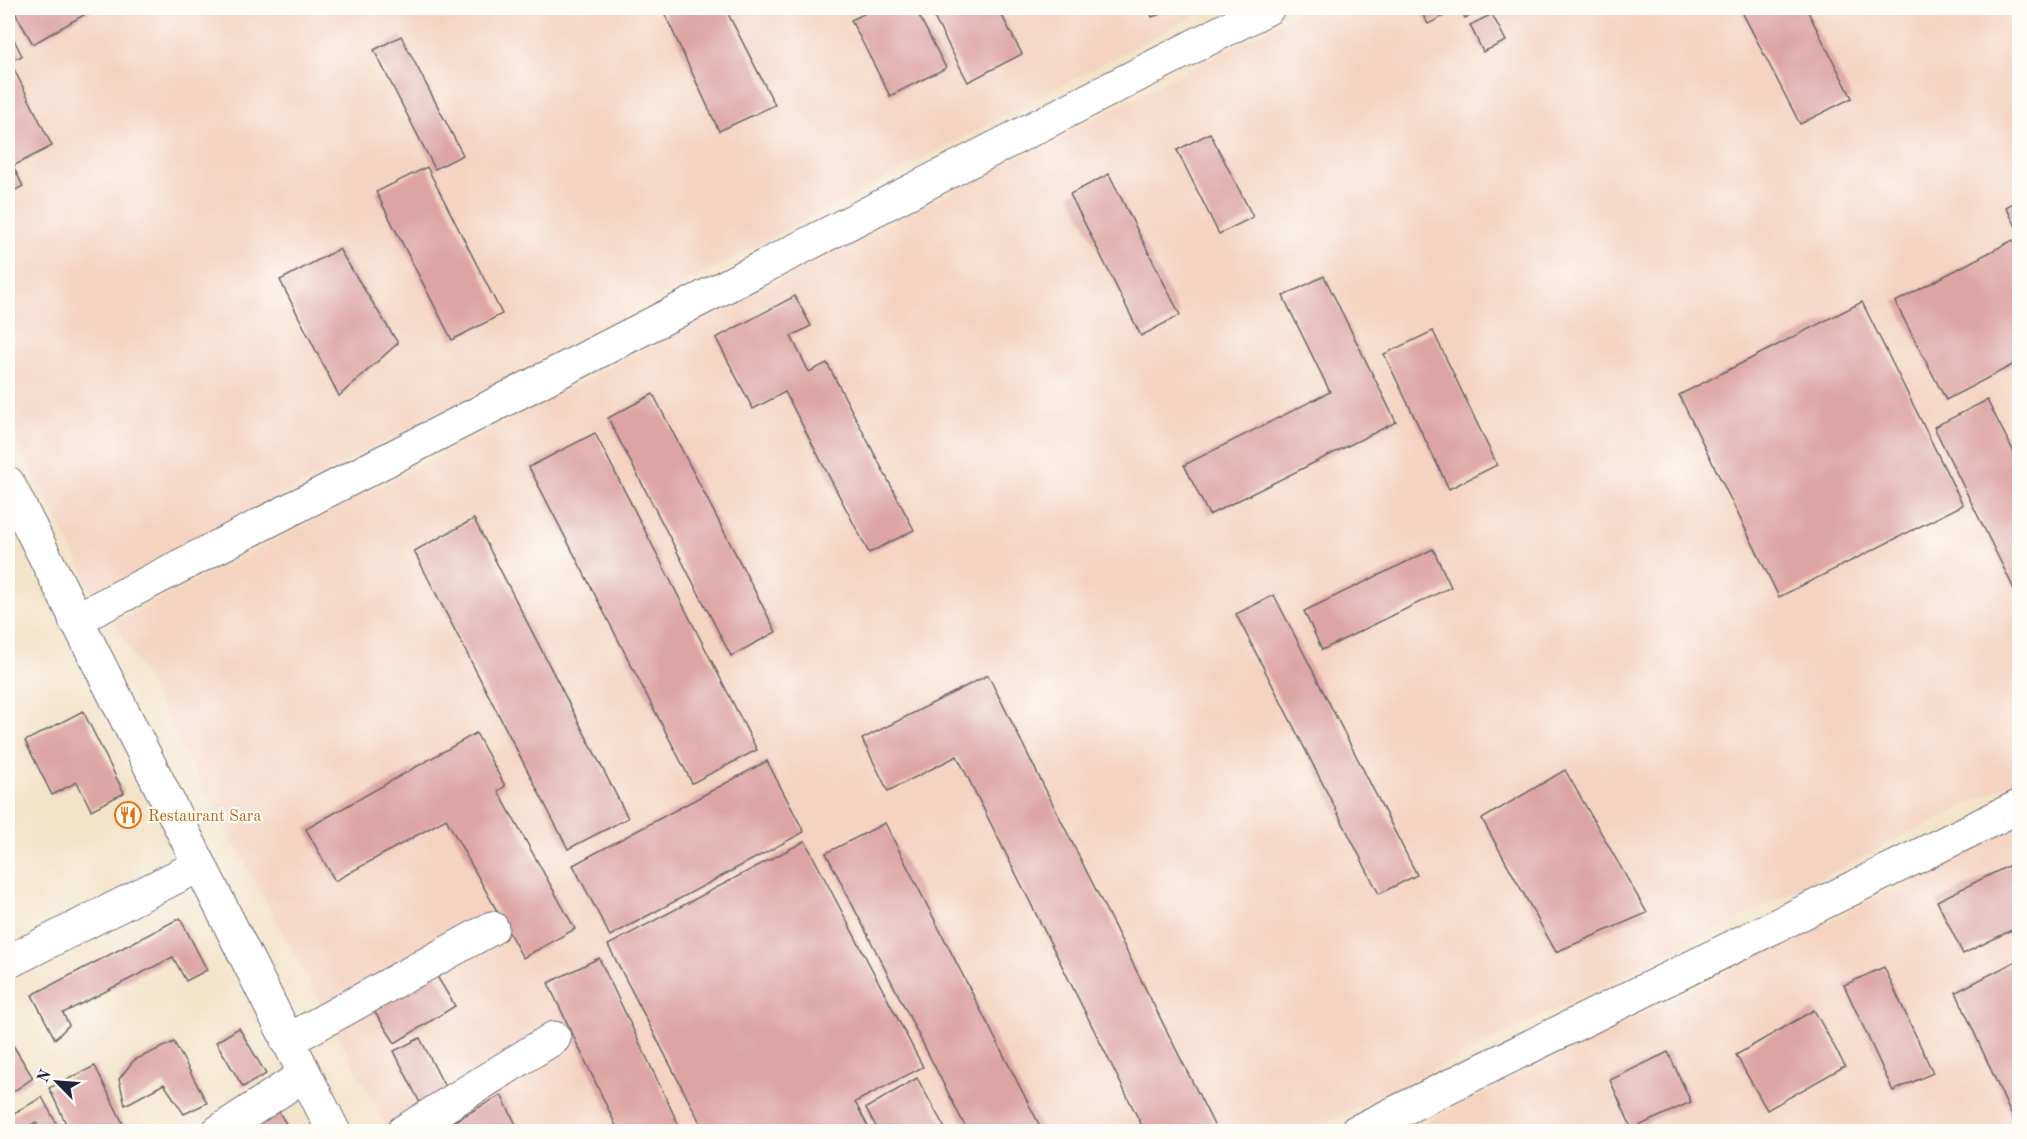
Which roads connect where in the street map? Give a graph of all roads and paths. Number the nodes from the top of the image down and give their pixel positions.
1 (1268, 8) edge
2 (8, 483) edge
3 (75, 620) junction
4 (2019, 806) edge
5 (200, 865) junction
6 (492, 928) dead end
7 (8, 962) edge
8 (554, 1038) dead end
9 (287, 1041) junction
10 (304, 1075) junction
11 (218, 1131) edge
12 (334, 1131) edge
13 (403, 1131) edge
14 (1356, 1131) edge

1 - 3 street
2 - 3 street
3 - 5 street
4 - 14 street
5 - 7 street
5 - 9 street
6 - 9 street
8 - 13 street
9 - 10 street
10 - 11 street
10 - 12 street

